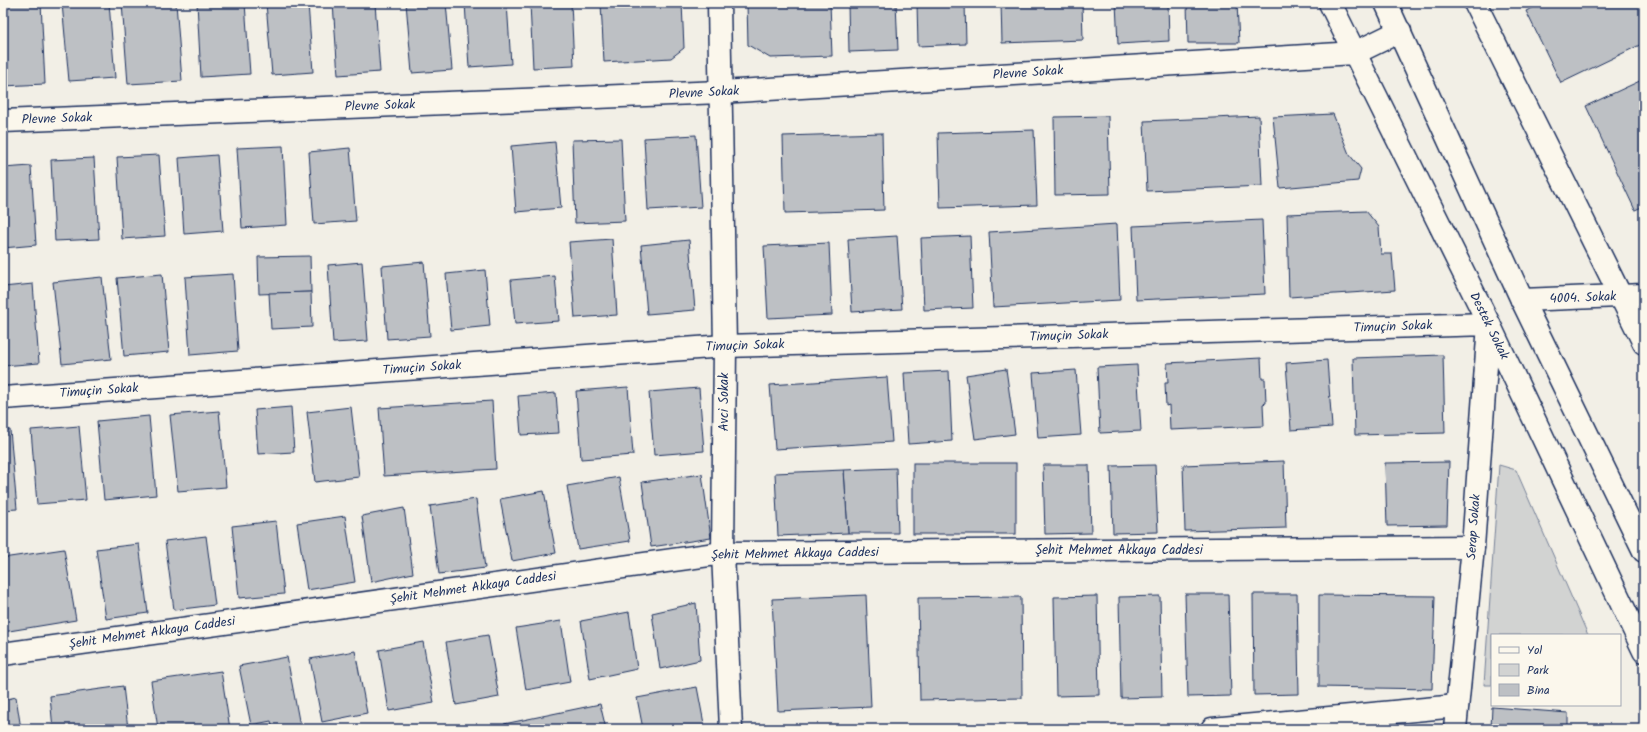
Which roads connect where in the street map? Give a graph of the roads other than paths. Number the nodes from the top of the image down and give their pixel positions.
1 (719, 3) edge
2 (1330, 3) edge
3 (1386, 3) edge
4 (1475, 3) edge
5 (1400, 31) junction
6 (1355, 52) junction
7 (721, 92) junction
8 (3, 121) edge
9 (1644, 295) edge
10 (1621, 296) junction
11 (1522, 300) junction
12 (1489, 324) junction
13 (1644, 343) edge
14 (724, 346) junction
15 (3, 398) edge
16 (1473, 547) junction
17 (1644, 551) edge
18 (723, 553) junction
19 (1644, 652) edge
20 (3, 654) edge
21 (1457, 706) junction
22 (731, 729) edge
23 (1212, 729) edge
24 (1455, 729) edge

1 - 7 street, Avci Sokak
2 - 6 street, Destek Sokak
3 - 5 street
4 - 10 street
5 - 6 street, Plevne Sokak
5 - 11 street
6 - 7 street, Plevne Sokak
6 - 12 street, Destek Sokak
7 - 8 street, Plevne Sokak
7 - 14 street, Avci Sokak
9 - 10 street, 4004. Sokak
10 - 11 street, 4004. Sokak
10 - 13 street
11 - 17 street
12 - 14 street, Timuçin Sokak
12 - 16 street, Serap Sokak
12 - 19 street, Destek Sokak
14 - 15 street, Timuçin Sokak
14 - 18 street, Avci Sokak
16 - 18 street, Şehit Mehmet Akkaya Caddesi
16 - 21 street, Serap Sokak
18 - 20 street, Şehit Mehmet Akkaya Caddesi
18 - 22 street, Avci Sokak
21 - 23 street
21 - 24 street, Serap Sokak

